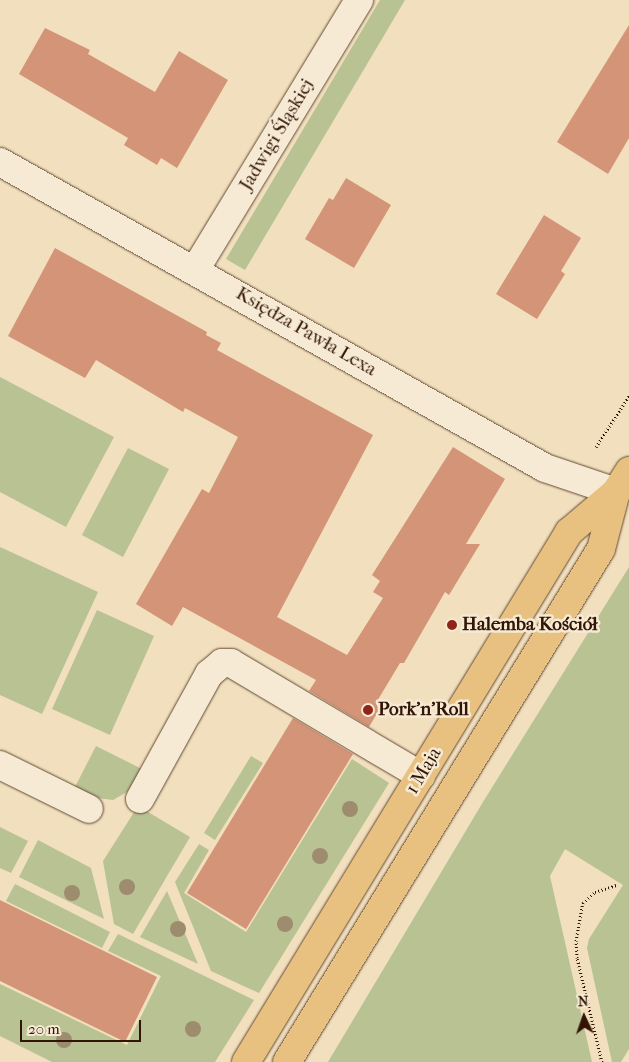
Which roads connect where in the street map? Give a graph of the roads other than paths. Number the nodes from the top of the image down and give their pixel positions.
1 (359, 0) edge
2 (0, 162) edge
3 (195, 270) junction
4 (623, 481) edge
5 (0, 765) edge
6 (421, 776) junction
7 (140, 800) dead end
8 (89, 809) dead end
9 (246, 1062) edge
10 (286, 1062) edge

1 - 3 street, Jadwigi Śląskiej
2 - 3 street, Księdza Pawła Lexa
3 - 4 street, Księdza Pawła Lexa
4 - 6 main road, 1 Maja
4 - 10 main road, 1 Maja
5 - 8 street
6 - 7 street
6 - 9 main road, 1 Maja

